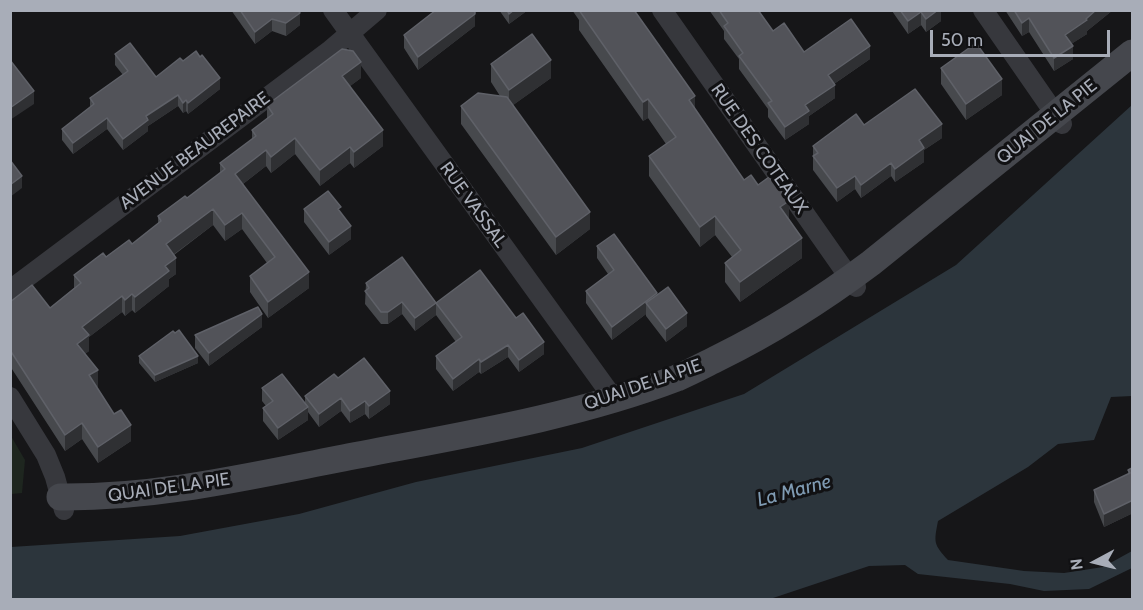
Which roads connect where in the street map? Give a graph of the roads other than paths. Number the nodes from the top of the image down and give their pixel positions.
1 (333, 10) edge
2 (377, 10) edge
3 (662, 10) edge
4 (984, 10) edge
5 (349, 33) junction
6 (1132, 53) edge
7 (1059, 119) junction
8 (853, 283) junction
9 (10, 290) edge
10 (10, 397) edge
11 (614, 399) junction
12 (62, 504) joint

1 - 5 street, RUE VASSAL
2 - 5 street, AVENUE BEAUREPAIRE
3 - 8 street, RUE DES COTEAUX
4 - 7 street
5 - 9 street, AVENUE BEAUREPAIRE
5 - 11 street, RUE VASSAL
6 - 7 street, QUAI DE LA PIE
7 - 8 street, QUAI DE LA PIE
8 - 11 street, QUAI DE LA PIE
10 - 12 street
11 - 12 street, QUAI DE LA PIE

